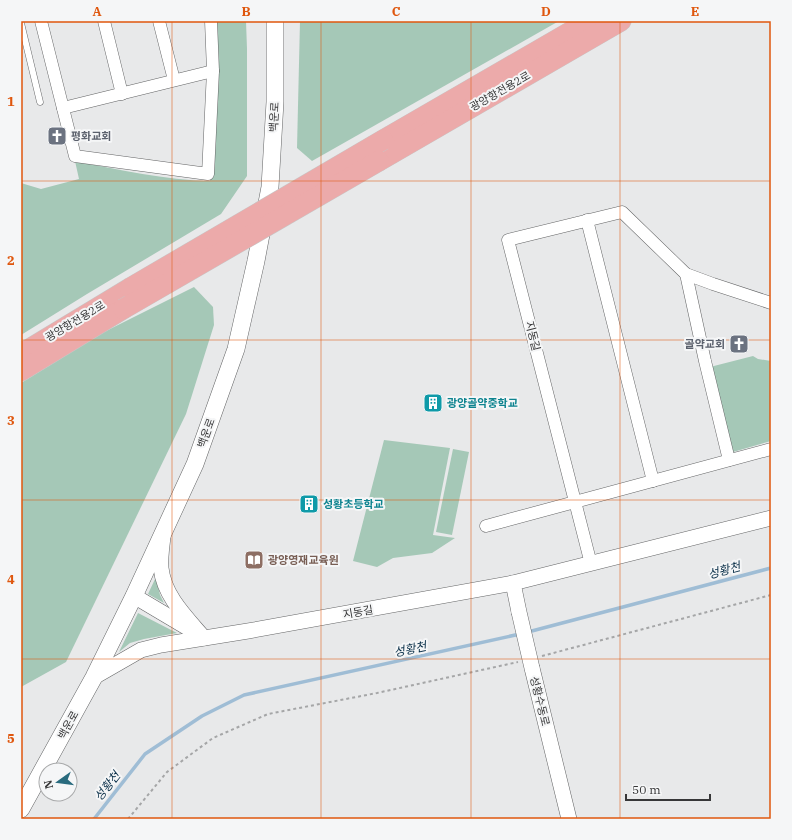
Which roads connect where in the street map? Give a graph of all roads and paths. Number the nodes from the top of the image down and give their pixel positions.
1 (41, 21) edge
2 (104, 21) edge
3 (159, 21) edge
4 (211, 21) edge
5 (275, 21) edge
6 (589, 21) edge
7 (621, 21) edge
8 (634, 21) edge
9 (21, 22) edge
10 (587, 41) junction
11 (212, 71) junction
12 (174, 80) junction
13 (122, 94) junction
14 (40, 102) dead end
15 (63, 108) junction
16 (587, 220) junction
17 (686, 274) junction
18 (766, 301) edge
19 (21, 354) edge
20 (21, 370) edge
21 (771, 449) edge
22 (729, 460) junction
23 (653, 481) junction
24 (574, 502) junction
25 (771, 518) edge
26 (486, 526) dead end
27 (164, 533) junction
28 (591, 564) junction
29 (513, 583) junction
30 (771, 595) edge
31 (134, 596) junction
32 (204, 638) junction
33 (530, 662) junction
34 (94, 677) junction
35 (21, 810) edge
36 (128, 819) edge
37 (569, 819) edge

1 - 15 street
2 - 13 street
3 - 12 street
4 - 11 street
5 - 27 main road, 백운로
6 - 19 highway, 광양항전용2로, bridge
7 - 10 highway, 광양항전용2로
8 - 10 highway
9 - 14 lane
10 - 20 highway, 광양항전용2로, bridge
11 - 12 street
11 - 15 street
12 - 13 street
13 - 15 street
16 - 17 street
16 - 23 street
16 - 24 street, 지동길
17 - 18 street
17 - 22 street
21 - 22 street
22 - 23 street
23 - 24 street
24 - 26 street
24 - 28 street, 지동길
25 - 28 street, 지동길
27 - 31 main road, 백운로
27 - 32 street
28 - 29 street, 지동길
29 - 32 street, 지동길
29 - 33 street, 성황수동로, bridge
30 - 33 path
31 - 32 street
31 - 34 main road, 백운로
32 - 34 street, 지동길
33 - 36 path
33 - 37 street, 성황수동로
34 - 35 main road, 백운로

